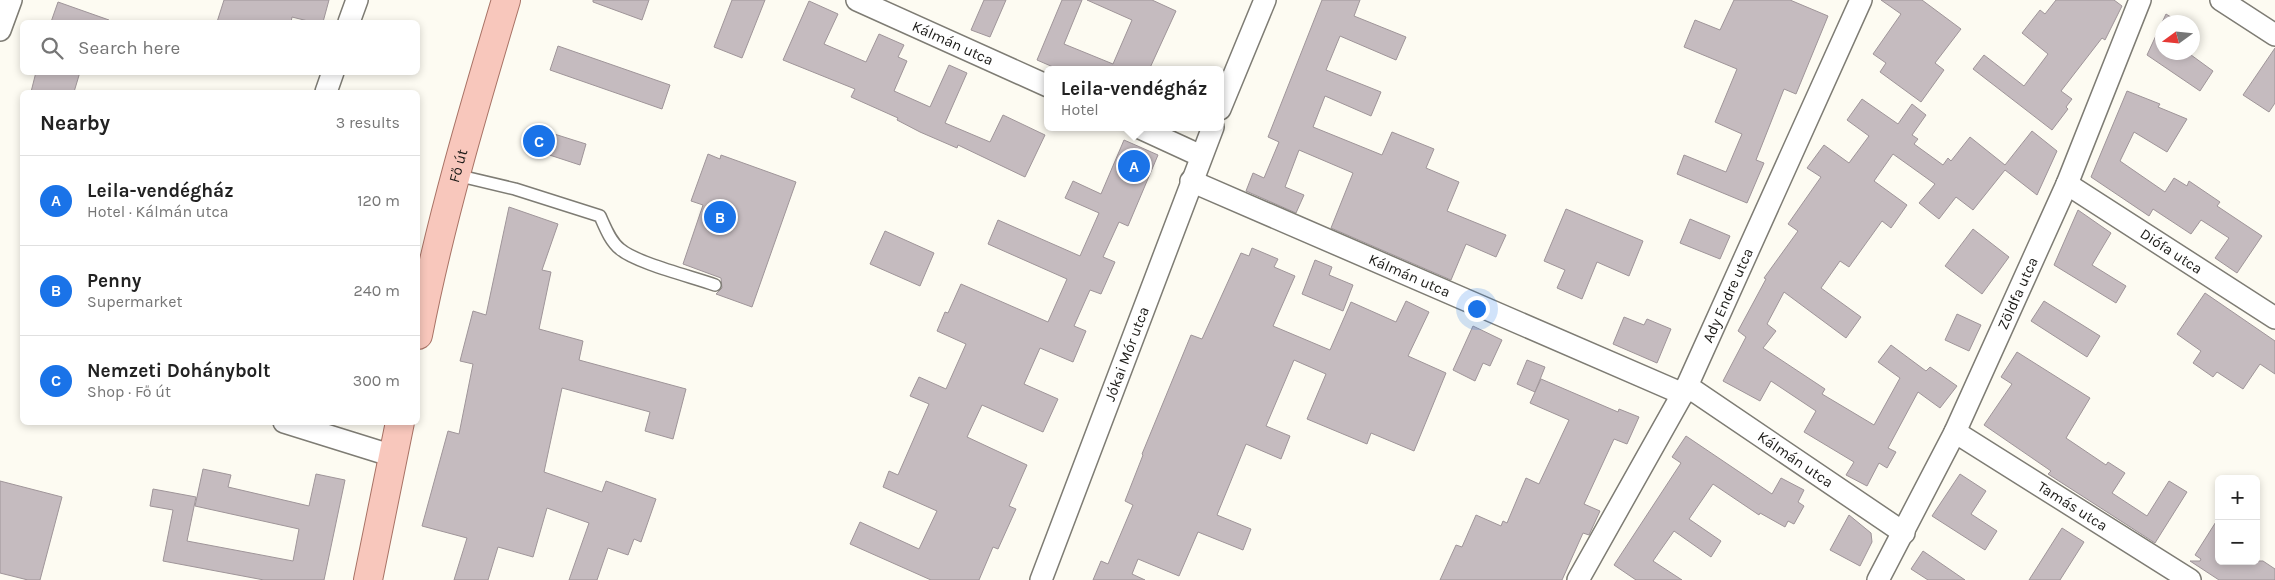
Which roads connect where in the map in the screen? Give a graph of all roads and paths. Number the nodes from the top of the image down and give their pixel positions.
1 (11, 0) edge
2 (357, 0) edge
3 (506, 0) edge
4 (857, 0) edge
5 (1265, 0) edge
6 (1861, 0) edge
7 (2140, 0) edge
8 (2221, 0) edge
9 (350, 20) edge
10 (0, 30) edge
11 (2275, 35) edge
12 (332, 75) edge
13 (1044, 84) edge
14 (327, 90) edge
15 (1224, 99) edge
16 (1147, 131) edge
17 (1211, 131) edge
18 (1201, 156) junction
19 (456, 175) junction
20 (1191, 181) junction
21 (2067, 184) junction
22 (715, 285) dead end
23 (2275, 318) edge
24 (420, 325) edge
25 (1685, 390) junction
26 (294, 425) edge
27 (399, 425) edge
28 (1955, 432) junction
29 (393, 456) junction
30 (1904, 532) junction
31 (368, 580) edge
32 (1041, 580) edge
33 (1578, 580) edge
34 (1878, 580) edge
35 (2190, 580) edge

1 - 10 street
2 - 9 street
3 - 19 main road, Fő út
4 - 13 street, Kálmán utca
5 - 15 street
6 - 25 street, Ady Endre utca
7 - 21 street, Zöldfa utca
8 - 11 street
12 - 14 street
16 - 18 street
17 - 18 street, Jókai Mór utca
18 - 20 street, Jókai Mór utca
19 - 22 lane
19 - 24 main road, Fő út
20 - 25 street, Kálmán utca
20 - 32 street, Jókai Mór utca
21 - 23 street, Diófa utca
21 - 28 street, Zöldfa utca
25 - 30 street, Kálmán utca
25 - 33 street, Ady Endre utca
26 - 29 street
27 - 29 main road
28 - 30 street, Zöldfa utca
28 - 35 street, Tamás utca
29 - 31 main road
30 - 34 street, Zöldfa utca

